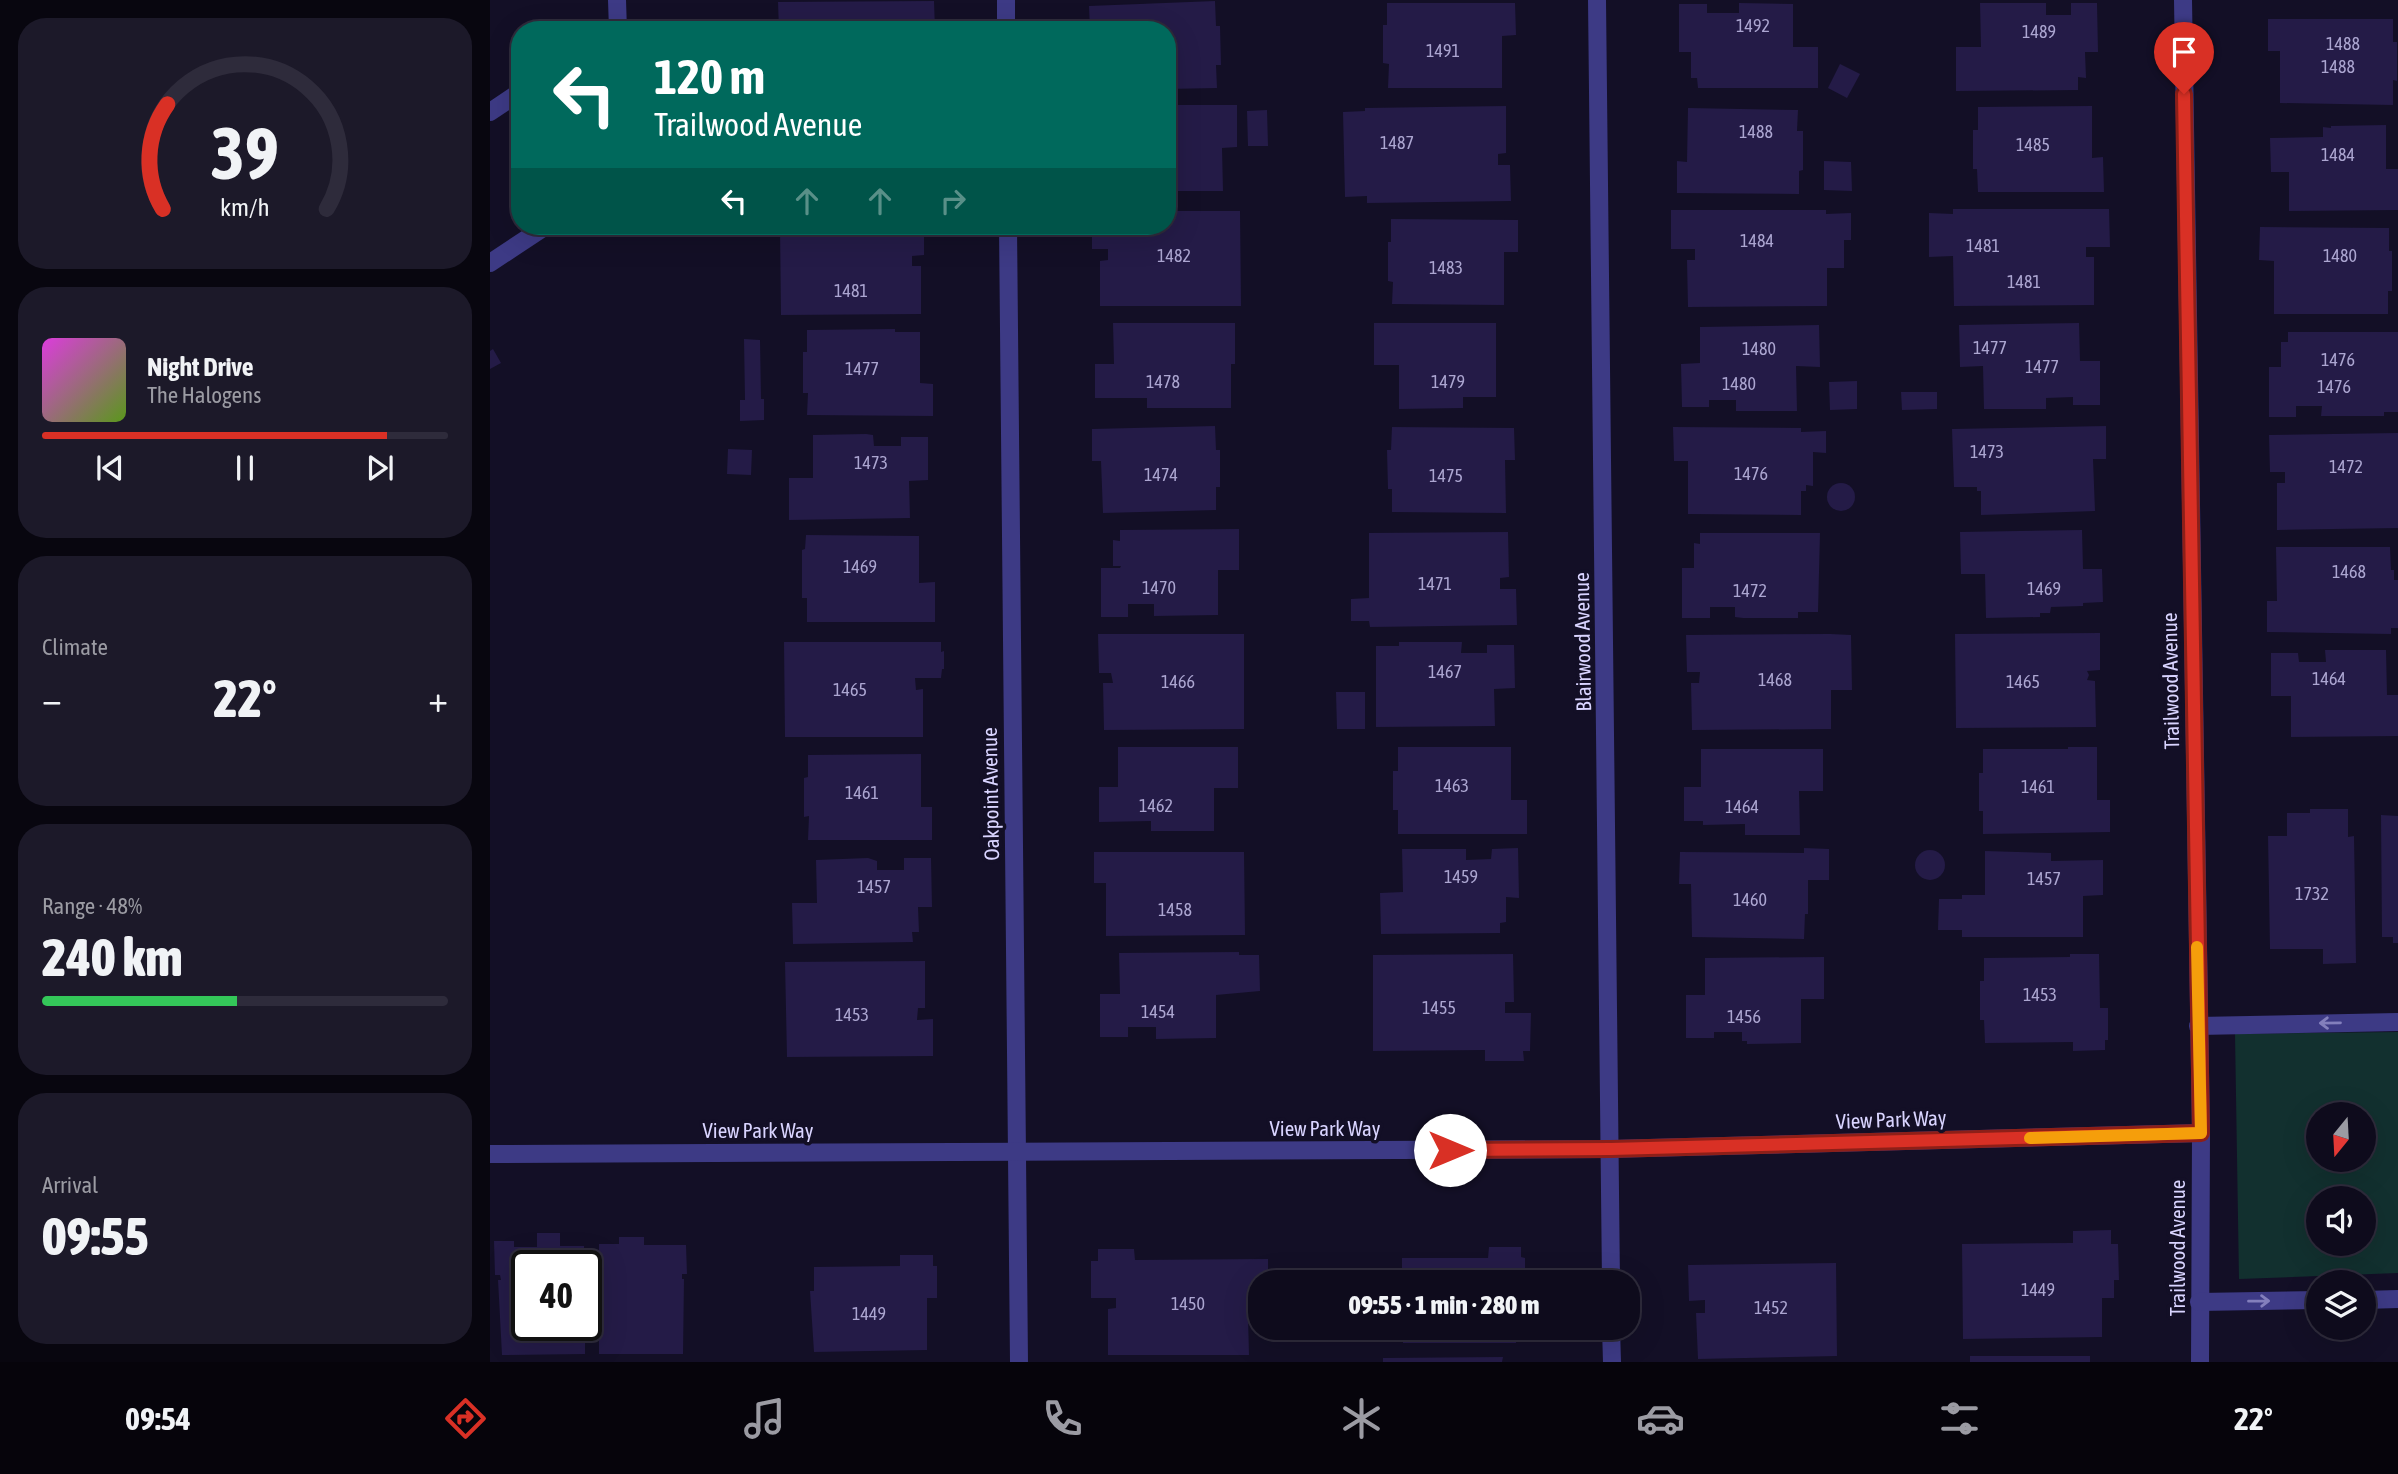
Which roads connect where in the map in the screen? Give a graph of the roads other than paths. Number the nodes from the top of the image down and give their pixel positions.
1 (617, 0) edge
2 (1006, 0) edge
3 (1597, 0) edge
4 (2183, 0) edge
5 (617, 21) edge
6 (1006, 21) edge
7 (511, 98) edge
8 (490, 112) edge
9 (532, 235) edge
10 (1008, 235) edge
11 (490, 263) edge
12 (2398, 1022) edge
13 (2198, 1026) junction
14 (2201, 1133) junction
15 (1611, 1149) junction
16 (1016, 1152) junction
17 (490, 1154) edge
18 (1611, 1270) edge
19 (2398, 1299) edge
20 (2306, 1300) edge
21 (2376, 1300) edge
22 (2199, 1302) junction
23 (1612, 1340) edge
24 (1019, 1362) edge
25 (1612, 1362) edge
26 (2200, 1362) edge

1 - 5 street
2 - 6 street
3 - 15 street, Blairwood Avenue
4 - 13 street, Trailwood Avenue
7 - 8 street
9 - 11 street
10 - 16 street, Oakpoint Avenue
12 -> 13 street
13 - 14 street, Trailwood Avenue
14 - 15 street, View Park Way
14 - 22 street, Trailwood Avenue
15 - 16 street, View Park Way
15 - 18 street, Blairwood Avenue
16 - 17 street, View Park Way
16 - 24 street, Oakpoint Avenue
19 - 21 street
22 -> 20 street
22 - 26 street, Trailwood Avenue
23 - 25 street

